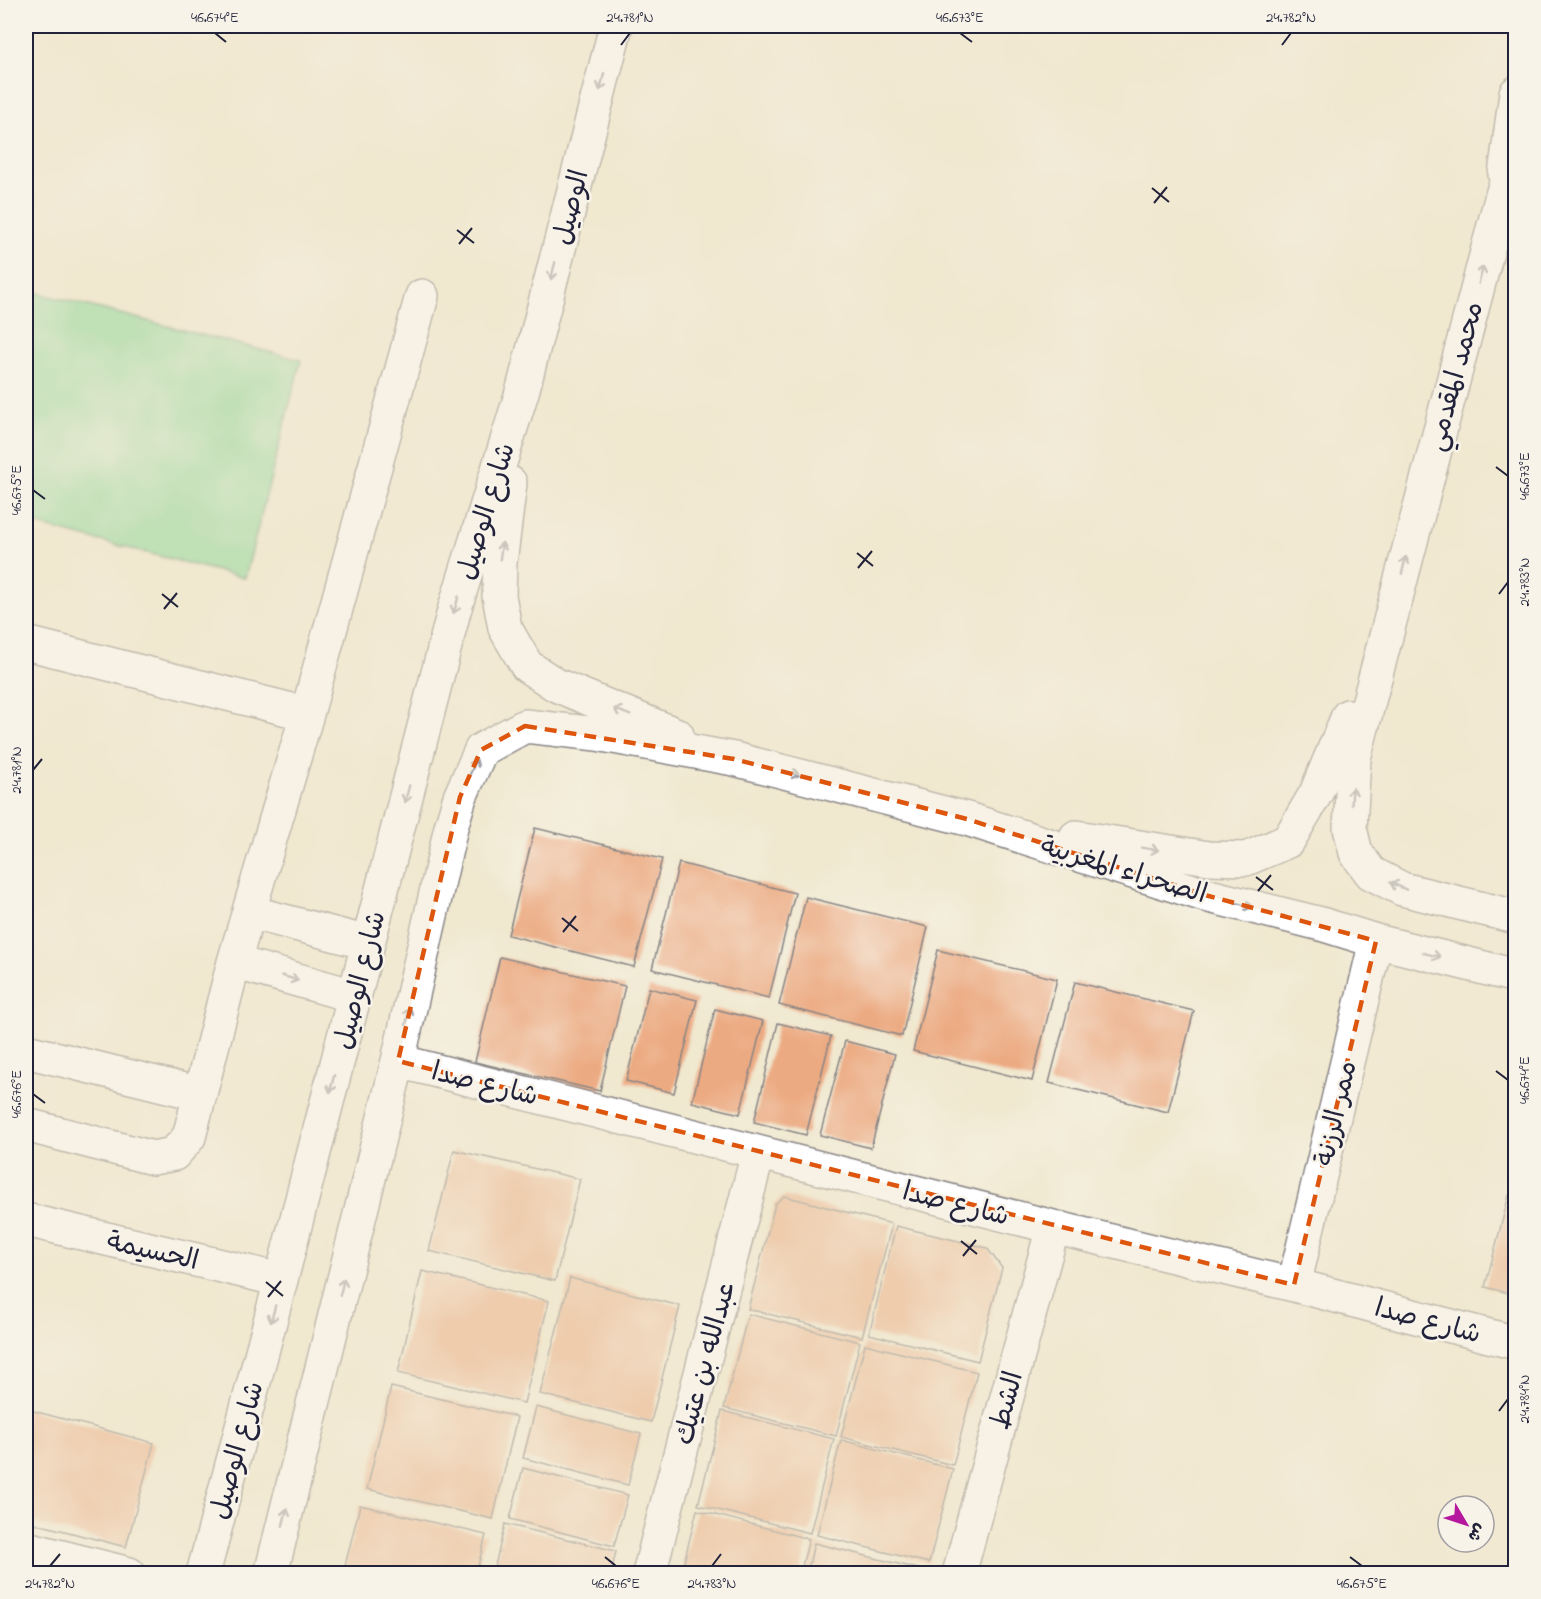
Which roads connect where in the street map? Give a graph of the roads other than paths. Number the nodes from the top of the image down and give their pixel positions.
1 (616, 26) edge
2 (1515, 93) edge
3 (1515, 152) edge
4 (1502, 195) junction
5 (422, 296) dead end
6 (523, 389) junction
7 (1395, 601) junction
8 (26, 643) edge
9 (307, 714) junction
10 (734, 759) junction
11 (968, 819) junction
12 (249, 912) junction
13 (1515, 917) edge
14 (1376, 941) junction
15 (368, 943) junction
16 (234, 962) junction
17 (1515, 976) edge
18 (354, 996) junction
19 (26, 1051) edge
20 (398, 1060) junction
21 (200, 1094) junction
22 (26, 1125) edge
23 (759, 1153) junction
24 (26, 1220) edge
25 (1053, 1227) junction
26 (281, 1280) junction
27 (1294, 1285) junction
28 (1515, 1343) edge
29 (26, 1548) edge
30 (129, 1574) edge
31 (203, 1574) edge
32 (271, 1574) edge
33 (650, 1574) edge
34 (958, 1574) edge

1 -> 6 street, الوصيل
2 - 4 street
3 - 4 street, محمد المقدمي
7 -> 4 street, محمد المقدمي
5 - 9 street
10 -> 6 street
6 -> 15 street, شارع الوصيل
11 -> 7 street, محمد المقدمي
13 -> 7 street, محمد المقدمي
8 - 9 street
9 - 12 street
10 -> 11 street, الصحراء المغربية
20 -> 10 street, شارع الوصيل
11 -> 14 street, الصحراء المغربية
12 - 15 street
12 - 16 street
14 -> 17 street, الصحراء المغربية
14 - 27 street, ممر الرزنة
15 - 18 street, شارع الوصيل
16 -> 18 street
16 - 21 street
18 -> 26 street, شارع الوصيل
19 - 21 street
20 - 23 street, شارع صدا
32 -> 20 street, شارع الوصيل
21 - 22 street
23 - 25 street, شارع صدا
23 - 33 street, عبدالله بن عتيك
24 - 26 street, الحسيمة
25 - 27 street, شارع صدا
25 - 34 street, الشط
26 -> 31 street, شارع الوصيل
27 - 28 street, شارع صدا
29 - 30 street

